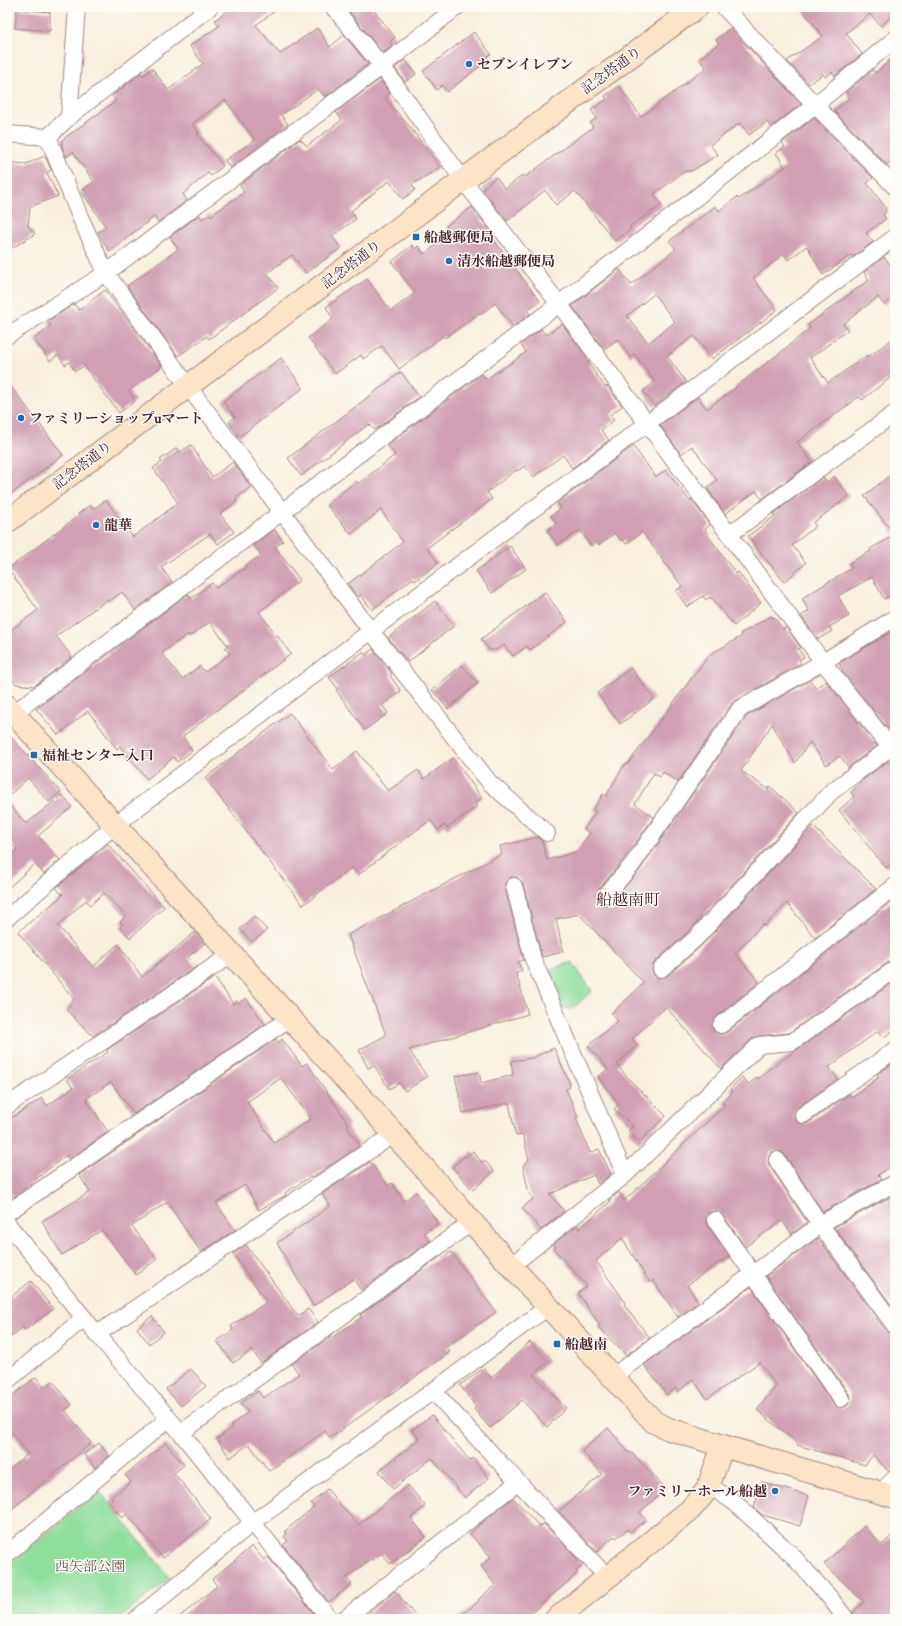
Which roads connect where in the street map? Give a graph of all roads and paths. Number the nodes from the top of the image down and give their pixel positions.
1 (77, 7) edge
2 (210, 7) edge
3 (333, 7) edge
4 (458, 7) edge
5 (697, 7) edge
6 (724, 7) edge
7 (895, 39) edge
8 (382, 66) junction
9 (815, 105) junction
10 (69, 117) junction
11 (7, 134) edge
12 (48, 137) junction
13 (462, 180) junction
14 (895, 187) edge
15 (895, 237) edge
16 (106, 273) junction
17 (559, 304) junction
18 (7, 336) edge
19 (188, 386) junction
20 (895, 413) edge
21 (648, 423) junction
22 (283, 511) junction
23 (7, 522) edge
24 (730, 534) junction
25 (895, 618) edge
26 (371, 631) junction
27 (824, 662) junction
28 (9, 712) edge
29 (893, 748) edge
30 (115, 826) junction
31 (547, 833) dead end
32 (514, 886) dead end
33 (895, 886) edge
34 (606, 896) dead end
35 (7, 918) edge
36 (232, 954) junction
37 (661, 969) dead end
38 (895, 969) edge
39 (290, 1018) junction
40 (721, 1025) dead end
41 (895, 1050) edge
42 (7, 1106) edge
43 (803, 1115) dead end
44 (394, 1134) junction
45 (777, 1160) dead end
46 (625, 1175) junction
47 (895, 1183) edge
48 (7, 1213) edge
49 (715, 1220) dead end
50 (7, 1222) edge
51 (472, 1222) junction
52 (820, 1224) junction
53 (511, 1266) junction
54 (754, 1273) junction
55 (548, 1307) junction
56 (84, 1318) junction
57 (895, 1326) edge
58 (97, 1334) junction
59 (612, 1377) junction
60 (7, 1381) edge
61 (433, 1391) junction
62 (841, 1399) dead end
63 (168, 1419) junction
64 (181, 1433) junction
65 (723, 1446) junction
66 (518, 1482) junction
67 (708, 1485) junction
68 (890, 1489) edge
69 (252, 1523) junction
70 (7, 1554) edge
71 (607, 1577) junction
72 (136, 1619) edge
73 (330, 1619) edge
74 (344, 1619) edge
75 (556, 1619) edge
76 (846, 1619) edge

1 - 10 street
2 - 10 street
3 - 8 street
4 - 8 street
5 - 13 street, 記念塔通り
6 - 9 street
7 - 9 street
8 - 13 street
8 - 16 street
9 - 14 street
9 - 17 street
10 - 12 street
11 - 12 street
12 - 16 street
13 - 17 street
13 - 19 street, 記念塔通り
15 - 21 street
16 - 18 street
16 - 19 street
17 - 21 street
17 - 22 street
19 - 22 street
19 - 23 street, 記念塔通り
20 - 24 street
21 - 24 street
21 - 26 street
22 - 26 street
22 - 28 street
24 - 27 street
25 - 27 street
26 - 30 street
26 - 31 street
27 - 29 street
27 - 34 street
28 - 30 street
29 - 37 street
30 - 35 street
30 - 36 street
32 - 46 street
33 - 40 street
36 - 39 street
36 - 42 street
38 - 46 street
39 - 44 street
39 - 48 street
41 - 43 street
44 - 51 street
44 - 58 street
45 - 52 street
46 - 53 street
47 - 52 street
49 - 54 street
50 - 56 street
51 - 53 street
51 - 64 street
52 - 54 street
52 - 57 street
53 - 55 street
54 - 59 street
54 - 62 street
55 - 59 street
55 - 61 street
56 - 58 street
56 - 60 street
58 - 63 street
59 - 65 street
61 - 66 street
61 - 69 street
63 - 64 street
63 - 70 street
64 - 69 street
65 - 67 street
65 - 68 street
66 - 71 street
66 - 74 street
67 - 71 street
67 - 76 street
69 - 72 street
69 - 73 street
71 - 75 street

